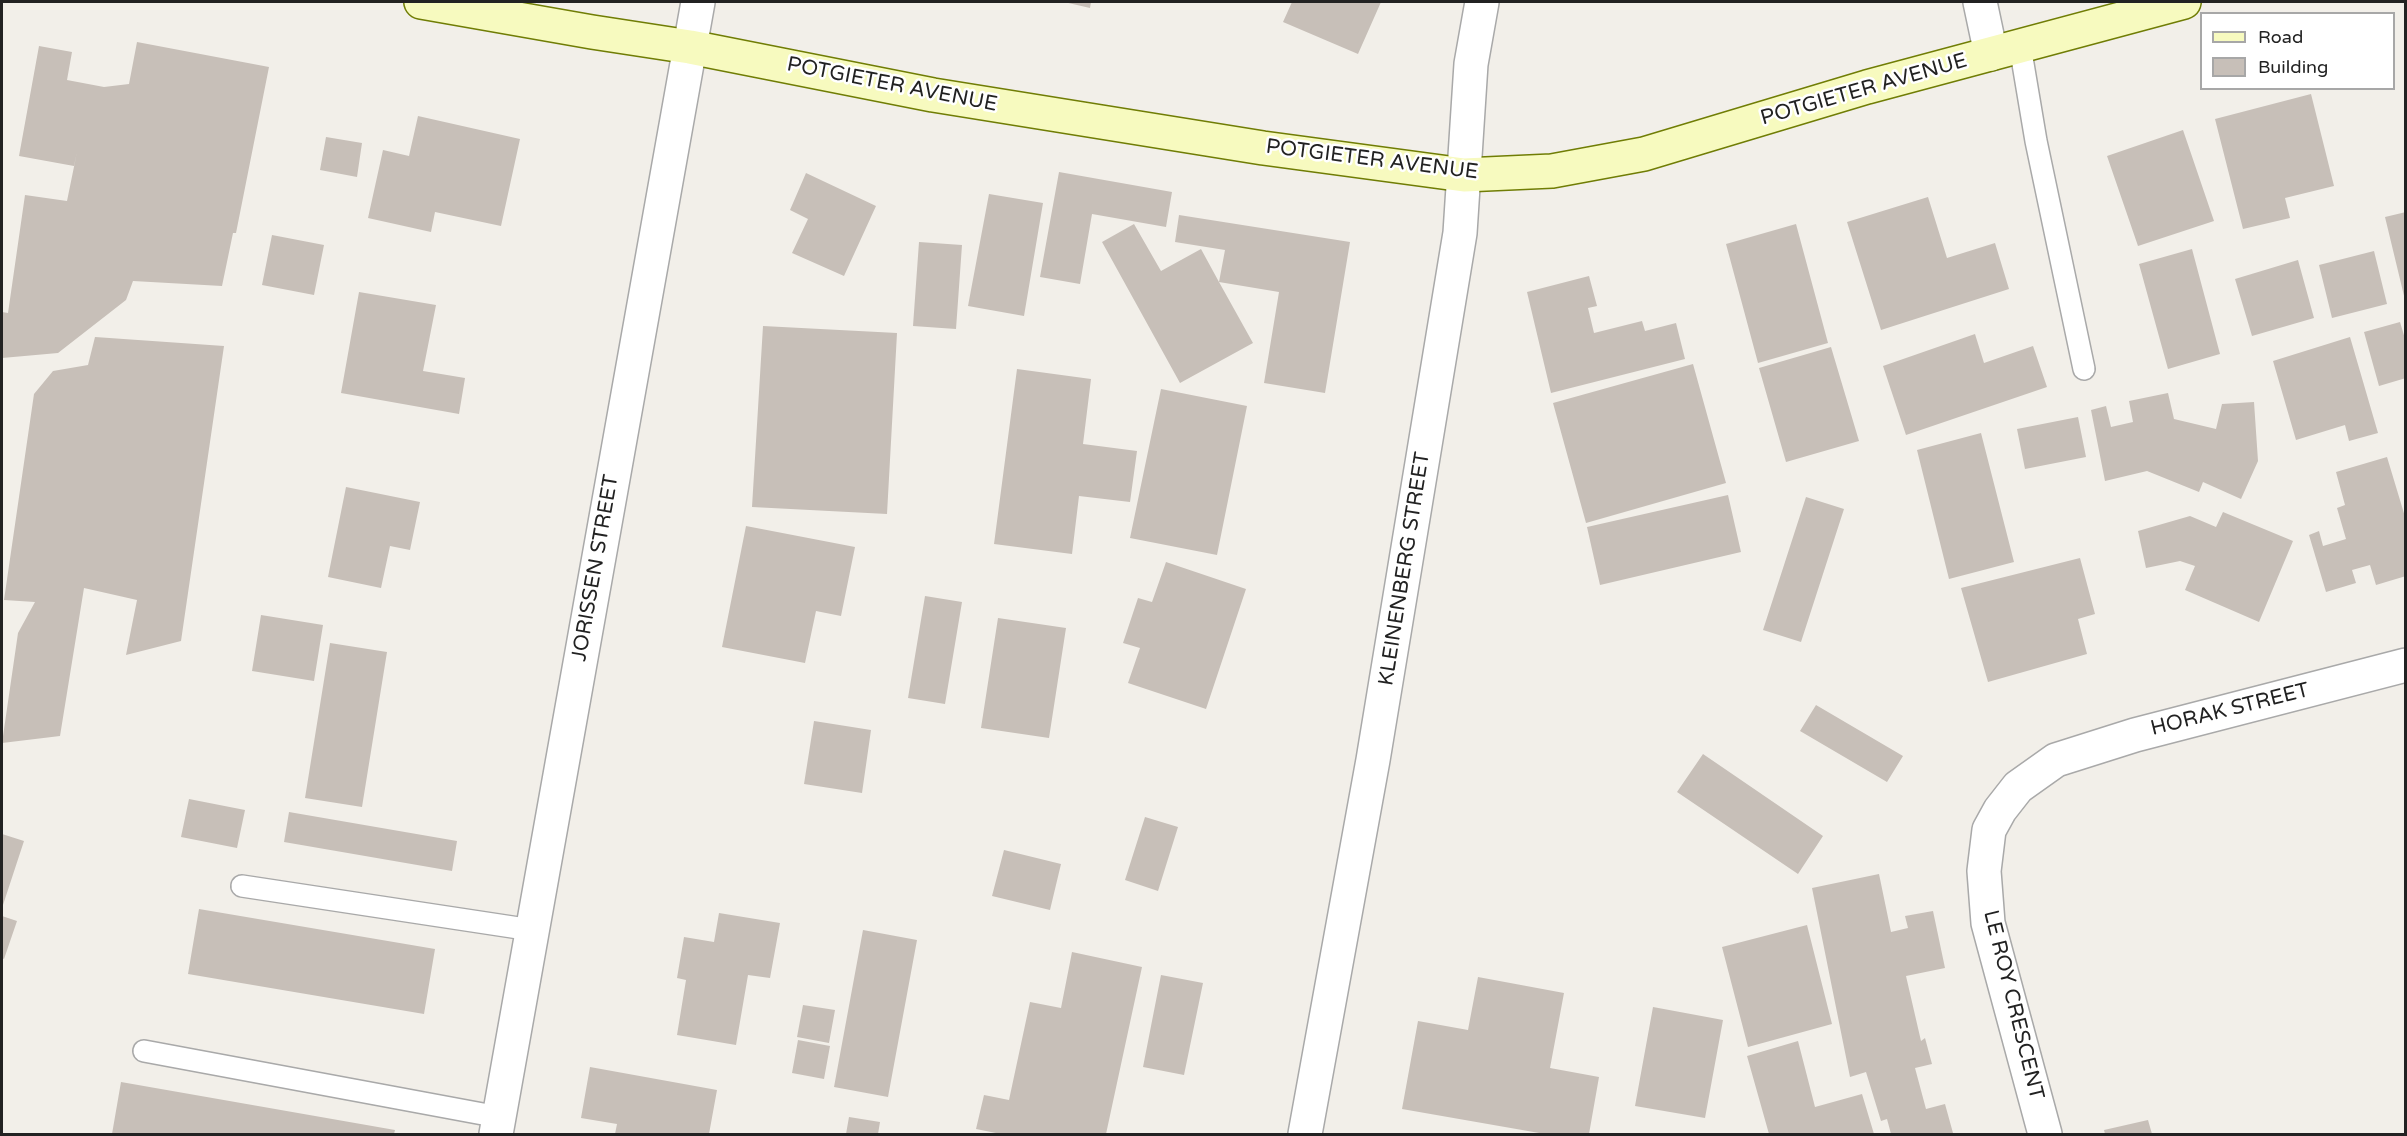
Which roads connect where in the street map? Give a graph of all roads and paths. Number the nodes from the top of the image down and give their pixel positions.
1 (421, 2) edge
2 (698, 2) edge
3 (1482, 2) edge
4 (1980, 2) edge
5 (2184, 2) edge
6 (690, 47) junction
7 (2006, 50) junction
8 (1464, 175) junction
9 (2084, 369) dead end
10 (2406, 665) edge
11 (2056, 760) joint
12 (242, 886) dead end
13 (532, 930) junction
14 (144, 1051) dead end
15 (497, 1126) edge
16 (1305, 1134) edge
17 (2045, 1134) edge

1 - 6 street, POTGIETER AVENUE
2 - 6 street, JORISSEN STREET
3 - 8 street, KLEINENBERG STREET
4 - 7 street
5 - 7 street, POTGIETER AVENUE
6 - 8 street, POTGIETER AVENUE
6 - 13 street, JORISSEN STREET
7 - 8 street, POTGIETER AVENUE
7 - 9 lane
8 - 16 street, KLEINENBERG STREET
10 - 11 street, HORAK STREET
11 - 17 street, LE ROY CRESCENT
12 - 13 lane
13 - 15 street, JORISSEN STREET
14 - 15 lane

